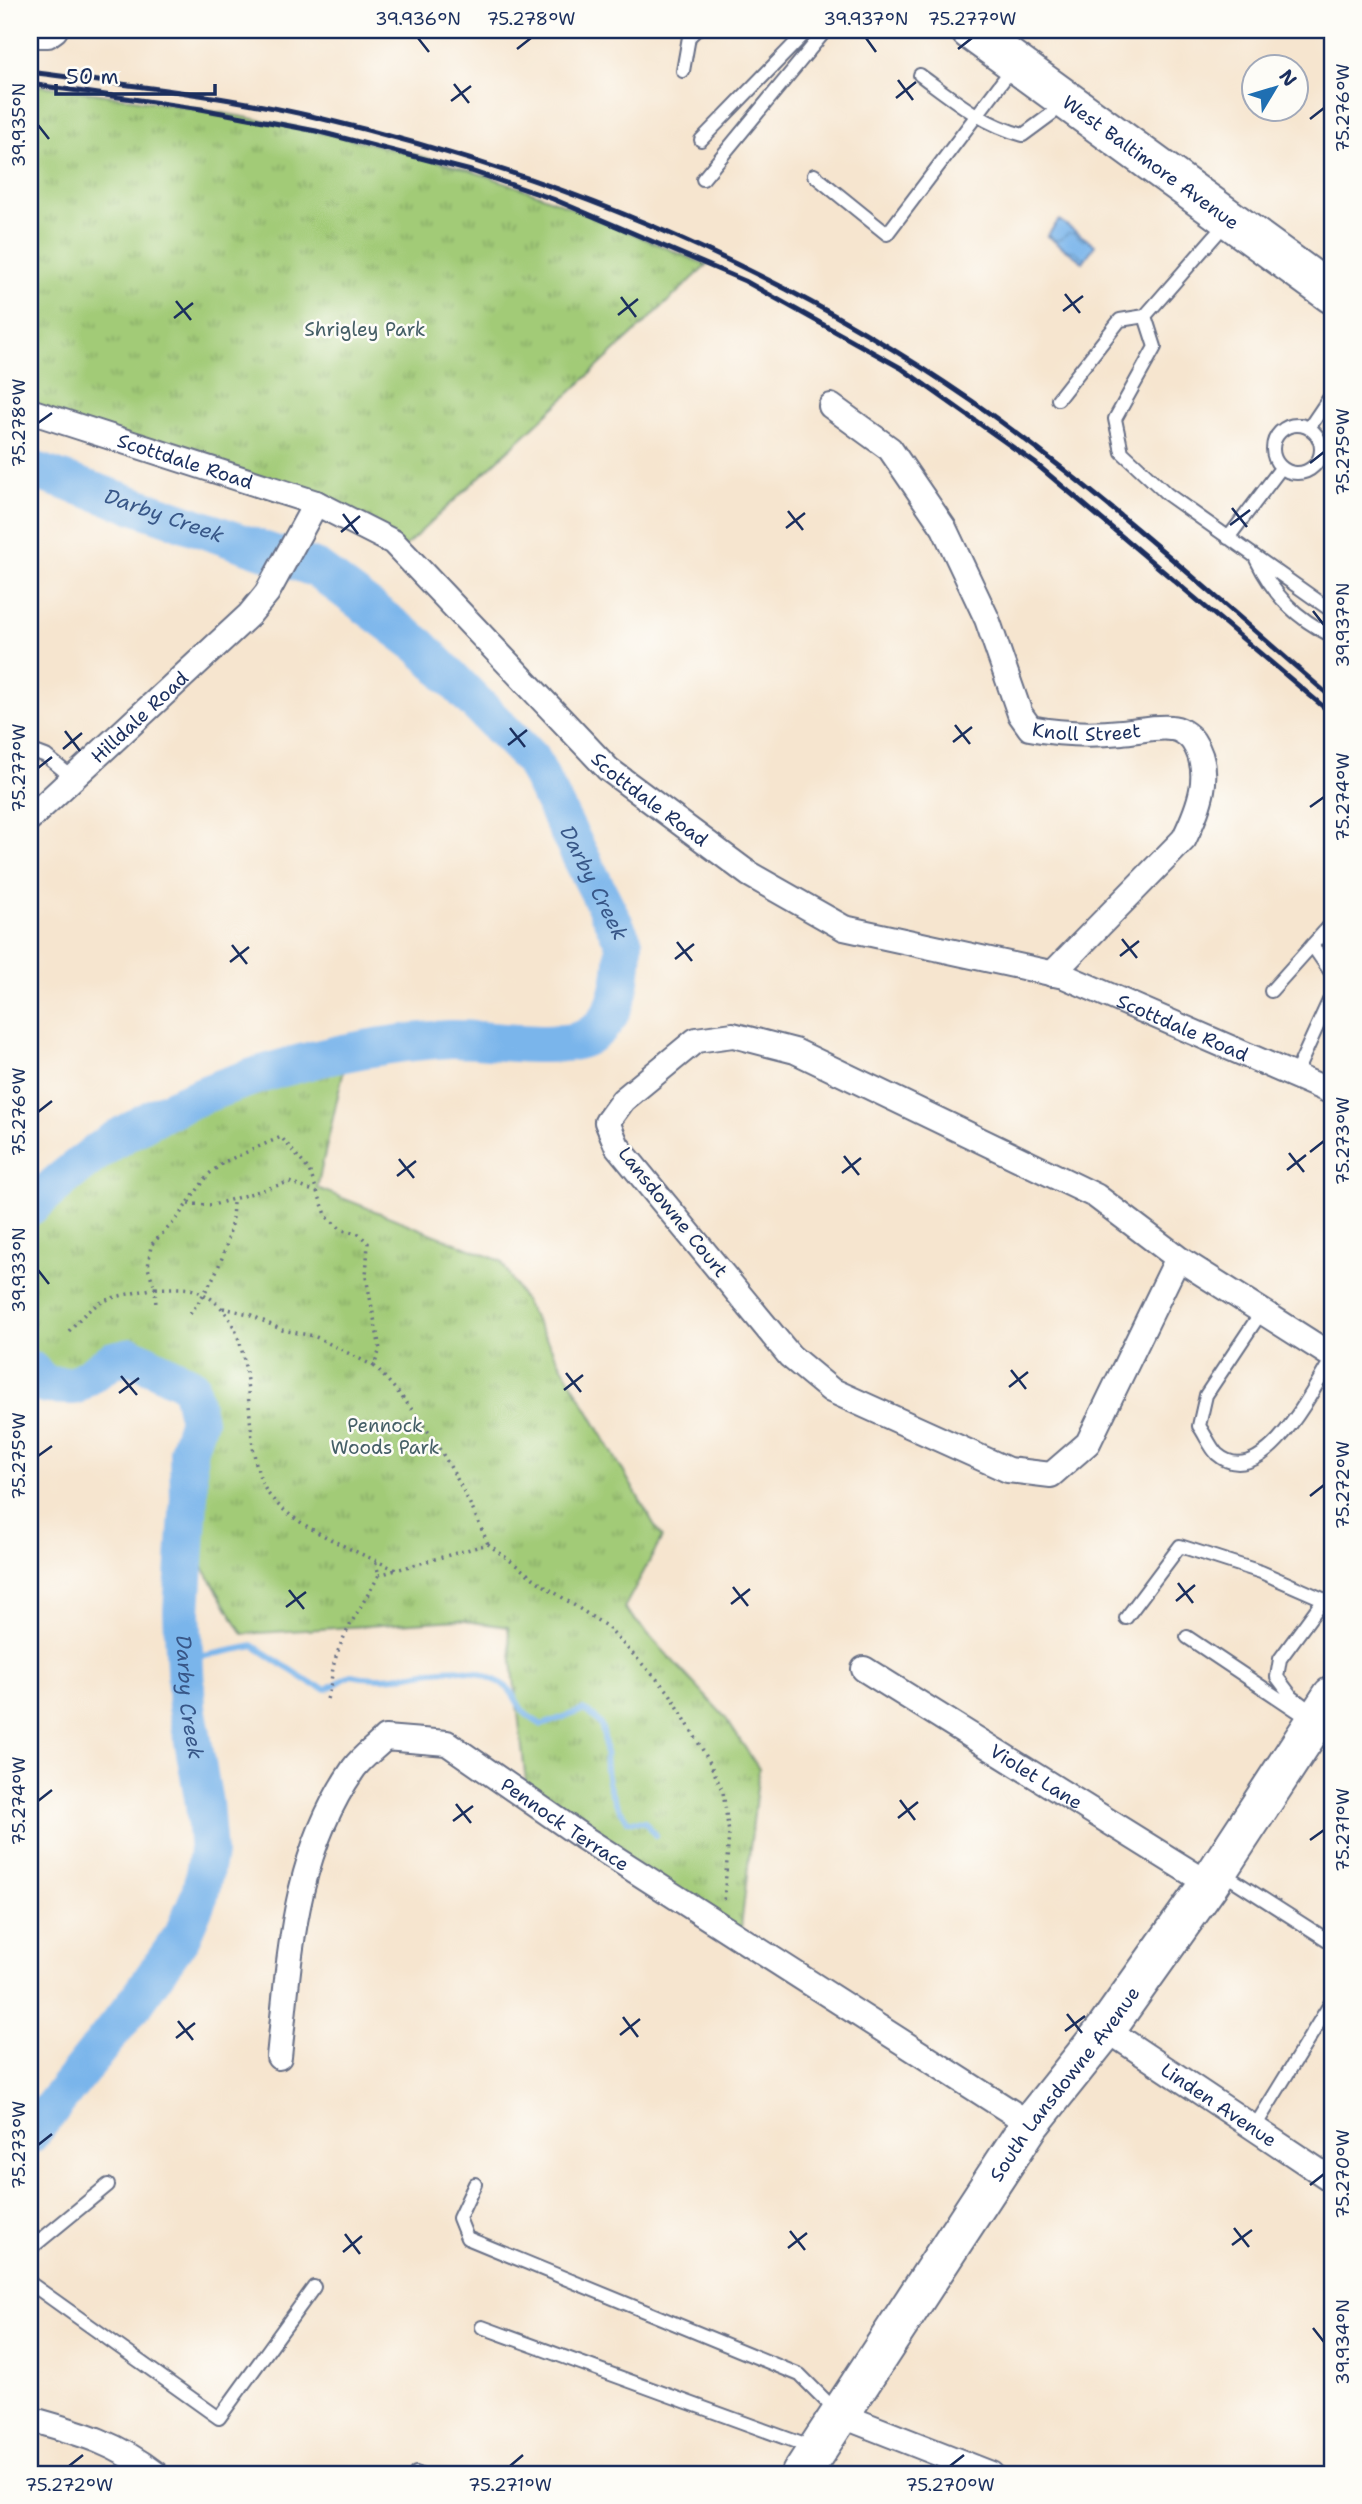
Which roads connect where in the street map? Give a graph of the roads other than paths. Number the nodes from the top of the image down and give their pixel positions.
1 (695, 30) edge
2 (808, 30) edge
3 (827, 30) edge
4 (992, 41) edge
5 (683, 71) dead end
6 (920, 75) dead end
7 (1068, 101) junction
8 (975, 117) junction
9 (701, 140) dead end
10 (814, 175) dead end
11 (702, 179) dead end
12 (1230, 219) junction
13 (1332, 294) edge
14 (1145, 316) junction
15 (1332, 394) edge
16 (1058, 398) dead end
17 (831, 406) dead end
18 (30, 411) edge
19 (1309, 428) junction
20 (1282, 468) junction
21 (312, 510) junction
22 (1228, 538) junction
23 (1254, 556) junction
24 (1332, 611) edge
25 (1332, 636) edge
26 (30, 750) edge
27 (73, 778) junction
28 (30, 818) edge
29 (1332, 923) edge
30 (1312, 945) junction
31 (1052, 974) junction
32 (1332, 974) edge
33 (1270, 991) dead end
34 (1332, 994) edge
35 (1295, 1075) junction
36 (1332, 1092) edge
37 (1178, 1258) junction
38 (1262, 1311) junction
39 (1332, 1357) edge
40 (1328, 1601) edge
41 (1126, 1618) dead end
42 (1187, 1637) dead end
43 (864, 1669) dead end
44 (1322, 1711) edge
45 (1213, 1877) junction
46 (1332, 1943) edge
47 (1332, 2001) edge
48 (1106, 2029) junction
49 (279, 2057) dead end
50 (1030, 2124) junction
51 (1254, 2128) junction
52 (1332, 2180) edge
53 (475, 2184) dead end
54 (108, 2185) dead end
55 (30, 2249) edge
56 (30, 2283) edge
57 (314, 2287) dead end
58 (482, 2327) dead end
59 (838, 2414) junction
60 (30, 2419) edge
61 (809, 2462) edge
62 (156, 2474) edge
63 (991, 2474) edge

1 - 5 lane
2 - 9 lane
3 - 11 lane
4 - 7 main road, West Baltimore Avenue
4 - 8 lane
6 - 8 lane
7 - 8 lane
7 - 12 main road, West Baltimore Avenue
8 - 10 lane
12 - 13 main road, West Baltimore Avenue
12 - 14 lane
14 - 16 lane
14 - 22 lane
15 - 19 lane
17 - 31 street, Knoll Street
18 - 21 street, Scottdale Road
19 - 20 lane
19 - 20 lane
20 - 22 lane
21 - 27 street, Hilldale Road
21 - 31 street, Scottdale Road
22 - 23 lane
23 - 24 lane
23 - 25 lane
26 - 27 lane
27 - 28 street, Hilldale Road
29 - 30 lane
30 - 32 lane
30 - 33 lane
31 - 35 street, Scottdale Road
34 - 35 lane
35 - 36 street, Scottdale Road
37 - 37 street, Lansdowne Court
37 - 38 street, Lansdowne Court
38 - 39 street, Lansdowne Court
38 - 39 lane
40 - 41 lane
40 - 44 lane
42 - 44 lane
43 - 45 street, Violet Lane
44 - 45 main road, South Lansdowne Avenue
45 - 46 lane
45 - 48 main road, South Lansdowne Avenue
47 - 51 lane
48 - 50 main road, South Lansdowne Avenue
48 - 51 street, Linden Avenue
49 - 50 street, Pennock Terrace
50 - 59 main road, South Lansdowne Avenue
51 - 52 street, Linden Avenue
53 - 59 lane
54 - 55 lane
56 - 57 lane
58 - 61 lane
59 - 61 main road, South Lansdowne Avenue
59 - 63 street
60 - 62 street

